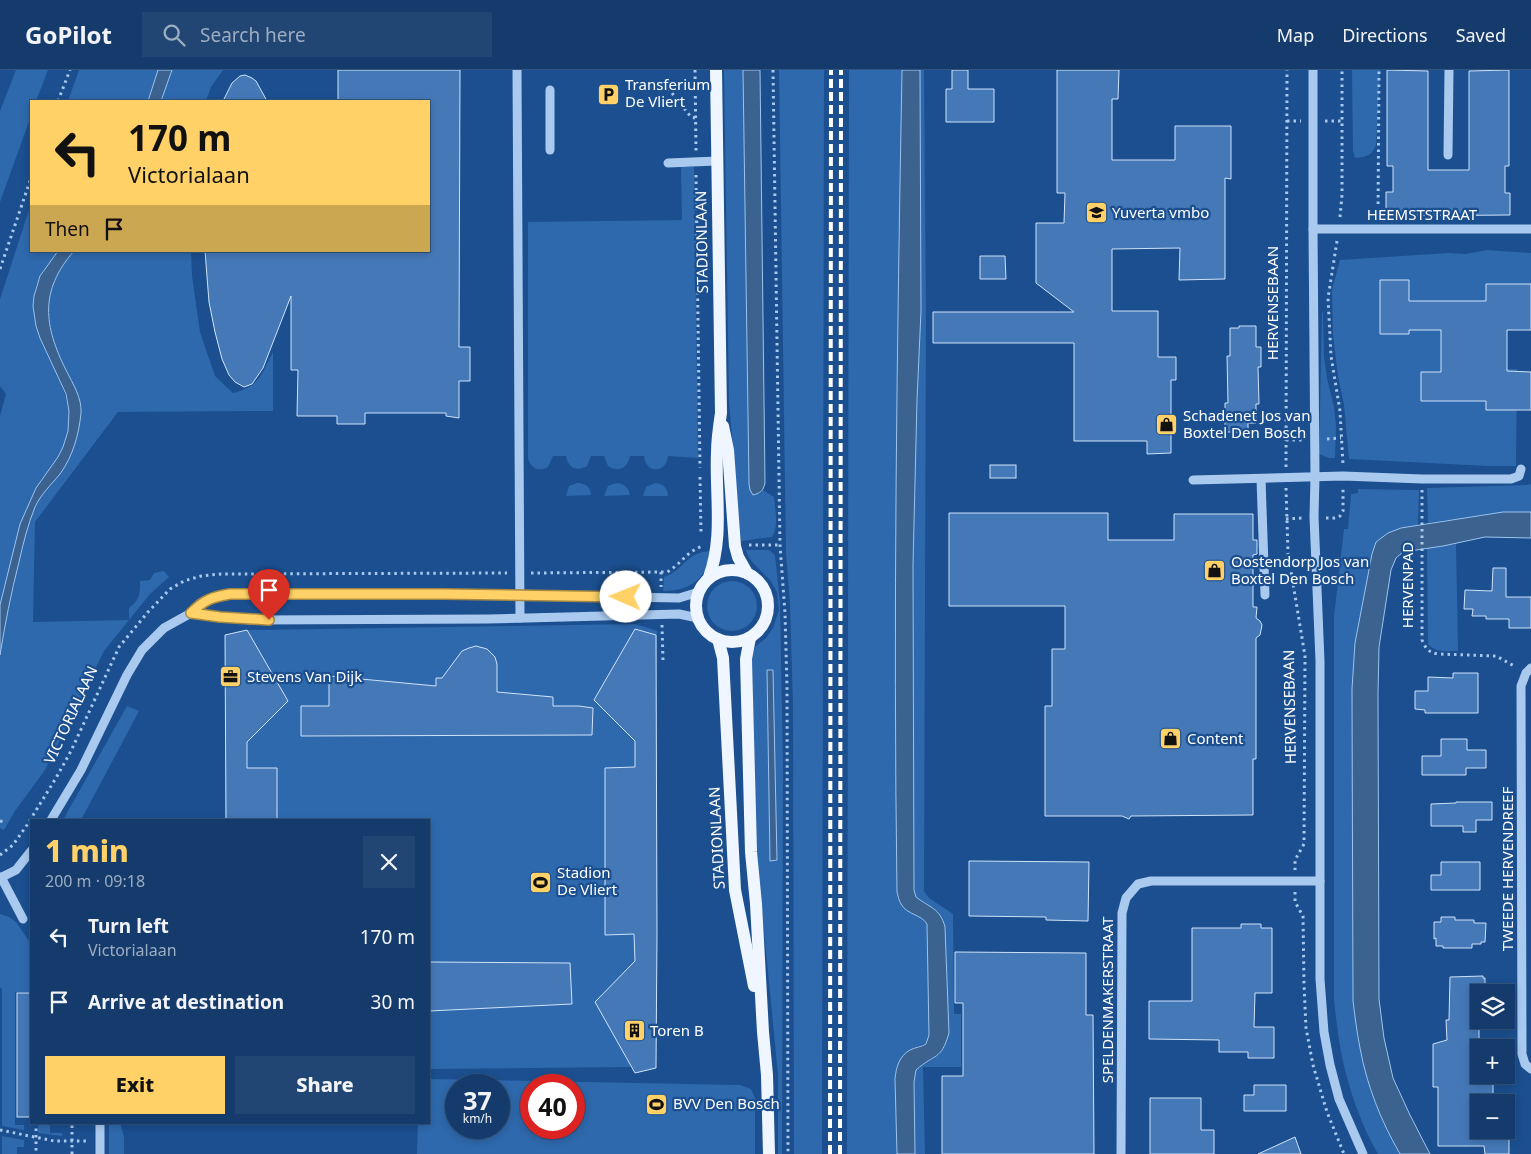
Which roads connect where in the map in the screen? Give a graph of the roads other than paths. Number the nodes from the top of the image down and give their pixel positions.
1 (517, 70) edge
2 (716, 70) edge
3 (1313, 70) edge
4 (1449, 70) edge
5 (550, 90) dead end
6 (550, 150) dead end
7 (1448, 155) dead end
8 (717, 161) junction
9 (668, 163) dead end
10 (1313, 229) junction
11 (1531, 229) edge
12 (721, 413) junction
13 (1521, 469) dead end
14 (1316, 477) junction
15 (1261, 479) junction
16 (1193, 480) dead end
17 (747, 573) junction
18 (709, 578) junction
19 (699, 592) junction
20 (1265, 595) dead end
21 (520, 596) junction
22 (191, 613) junction
23 (520, 618) junction
24 (698, 618) junction
25 (750, 638) junction
26 (718, 639) junction
27 (1529, 670) edge
28 (52, 819) edge
29 (30, 852) edge
30 (1, 878) edge
31 (1320, 881) junction
32 (1526, 892) edge
33 (23, 920) dead end
34 (763, 1032) junction
35 (1531, 1070) edge
36 (100, 1124) edge
37 (100, 1154) edge
38 (769, 1154) edge
39 (1121, 1154) edge
40 (1363, 1154) edge

1 - 21 street
2 - 8 main road, STADIONLAAN
3 - 10 street, HERVENSEBAAN
4 - 7 street
5 - 6 street
8 - 9 street
8 - 12 main road, STADIONLAAN
10 - 11 street, HEEMSTSTRAAT
10 - 14 street, HERVENSEBAAN
12 - 17 main road, STADIONLAAN
12 - 18 main road, STADIONLAAN
13 - 14 street
14 - 15 street
14 - 31 street, HERVENSEBAAN
15 - 16 street
15 - 20 street
17 - 18 main road
17 - 25 main road
18 - 19 main road
19 - 21 street, VICTORIALAAN
19 - 24 main road
21 - 22 street, VICTORIALAAN
21 - 23 street
22 - 23 street
22 - 28 street, VICTORIALAAN
23 - 24 street
24 - 26 main road
25 - 26 main road
25 - 34 main road, STADIONLAAN
26 - 34 main road, STADIONLAAN
27 - 32 street, TWEEDE HERVENDREEF
29 - 30 street
30 - 33 street
31 - 39 street, SPELDENMAKERSTRAAT
31 - 40 street, HERVENSEBAAN
32 - 35 street, TWEEDE HERVENDREEF
34 - 38 main road, STADIONLAAN
36 - 37 street

